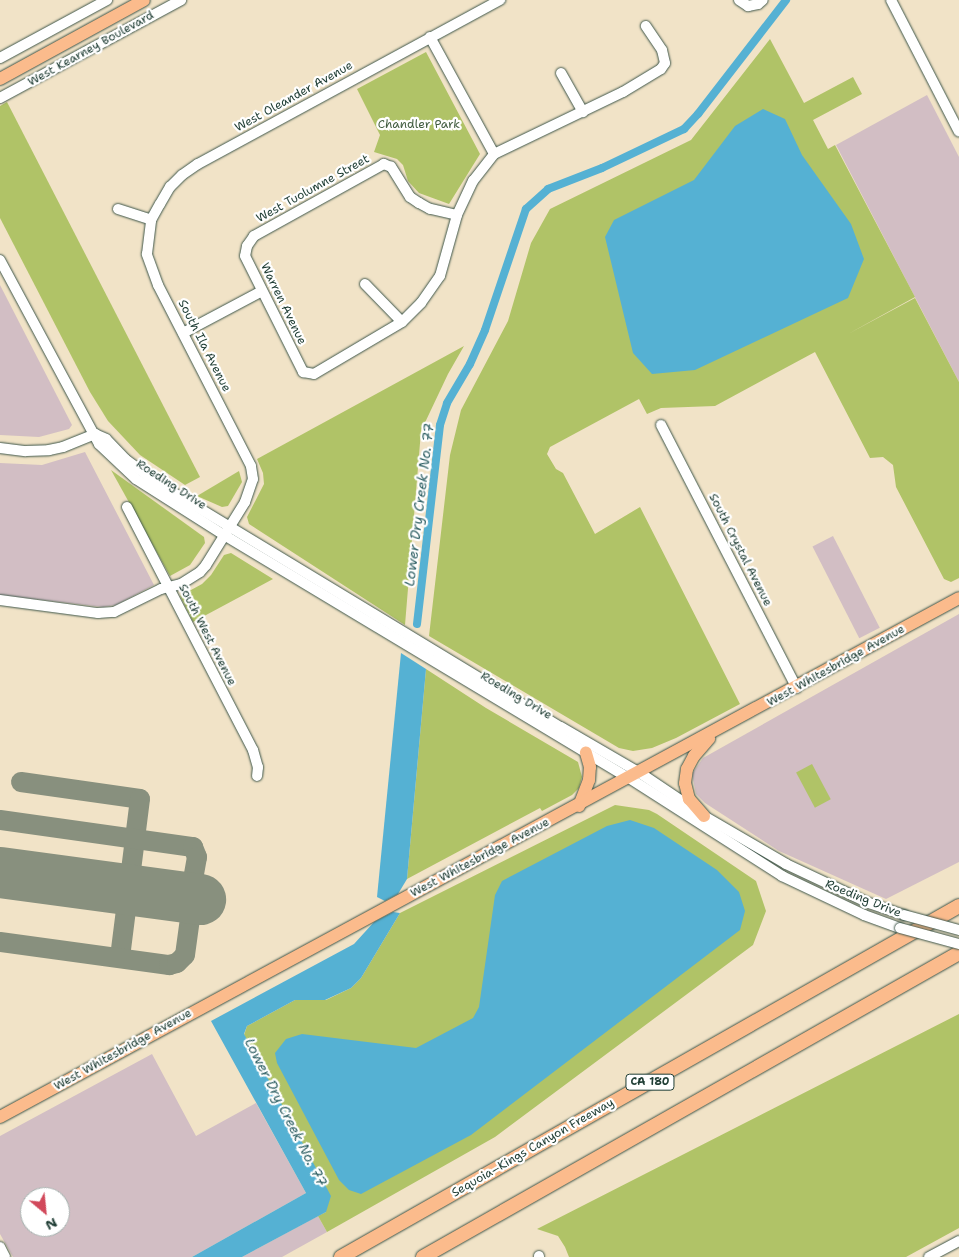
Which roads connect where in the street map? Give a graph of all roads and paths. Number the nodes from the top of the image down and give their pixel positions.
1 (107, 0) edge
2 (144, 0) edge
3 (181, 0) edge
4 (500, 0) edge
5 (763, 0) edge
6 (891, 0) edge
7 (743, 3) edge
8 (646, 26) dead end
9 (430, 37) junction
10 (0, 58) edge
11 (561, 73) dead end
12 (0, 78) edge
13 (0, 98) edge
14 (583, 112) junction
15 (959, 132) edge
16 (494, 154) junction
17 (118, 209) dead end
18 (457, 215) junction
19 (152, 220) junction
20 (254, 236) joint
21 (0, 260) edge
22 (365, 284) dead end
23 (262, 292) junction
24 (402, 322) junction
25 (183, 333) junction
26 (661, 424) dead end
27 (95, 434) junction
28 (0, 448) edge
29 (127, 507) dead end
30 (226, 531) junction
31 (169, 587) junction
32 (959, 598) edge
33 (0, 600) edge
34 (797, 688) junction
35 (716, 732) junction
36 (586, 753) junction
37 (257, 776) dead end
38 (635, 776) junction
39 (579, 806) junction
40 (704, 816) junction
41 (959, 906) edge
42 (959, 930) edge
43 (959, 944) edge
44 (959, 953) edge
45 (0, 1117) edge
46 (488, 1220) junction
47 (959, 1241) edge
48 (0, 1247) edge
49 (5, 1257) edge
50 (341, 1257) edge
51 (423, 1257) edge
52 (428, 1257) edge
53 (929, 1257) edge

1 - 10 street
2 - 12 main road, West Kearney Boulevard
3 - 13 street, West Kearney Boulevard
4 - 9 street, West Oleander Avenue
5 - 7 street
6 - 15 street
8 - 14 street
9 - 16 street
9 - 19 street, West Oleander Avenue
11 - 14 street
14 - 16 street
16 - 18 street
17 - 19 street
18 - 20 street, West Tuolumne Street
18 - 24 street
19 - 25 street, South Ila Avenue
20 - 23 street, Warren Avenue
21 - 27 street
22 - 24 street
23 - 24 street, Warren Avenue
23 - 25 street
25 - 30 street, South Ila Avenue
26 - 34 street, South Crystal Avenue
27 - 28 street
27 - 30 street, Roeding Drive
29 - 31 street, South West Avenue
30 - 31 street
30 - 36 street, Roeding Drive
30 - 38 street, Roeding Drive
31 - 33 street
31 - 37 street, South West Avenue
32 - 34 main road, West Whitesbridge Avenue
34 - 35 main road, West Whitesbridge Avenue
35 - 38 main road, West Whitesbridge Avenue
35 - 40 main road
36 - 38 street, Roeding Drive
36 - 39 main road
38 - 39 main road, West Whitesbridge Avenue
38 - 40 street, Roeding Drive
38 - 43 street, Roeding Drive, bridge
39 - 45 main road, West Whitesbridge Avenue
40 - 42 street, Roeding Drive, bridge
41 - 50 highway, Sequoia–Kings Canyon Freeway / CA 180
44 - 46 highway
46 - 51 highway
46 - 52 highway
47 - 53 street
48 - 49 street

